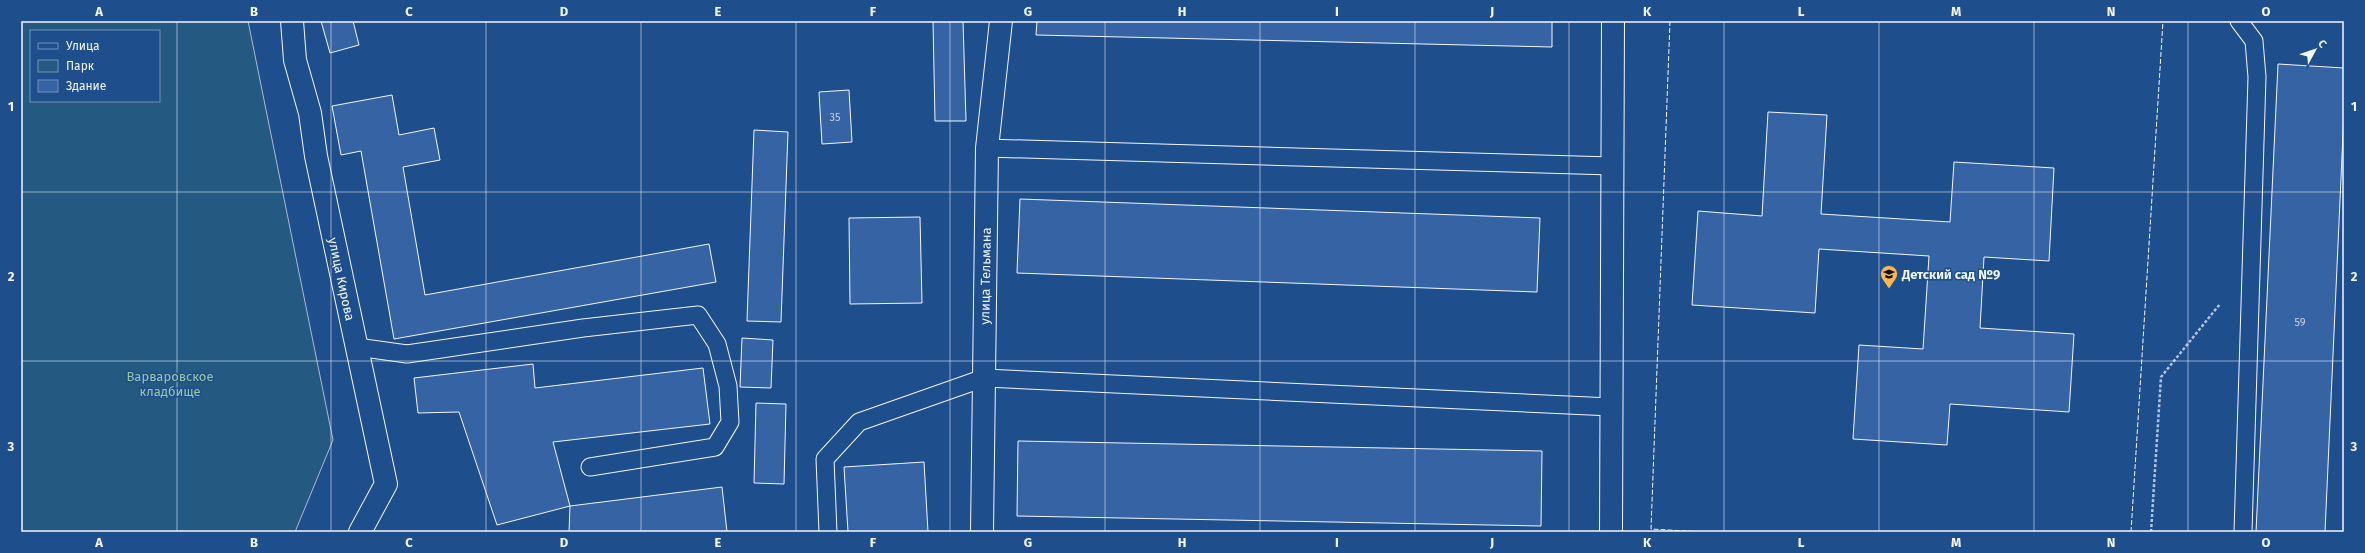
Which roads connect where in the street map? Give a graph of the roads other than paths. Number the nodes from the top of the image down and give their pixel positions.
1 (292, 21) edge
2 (1000, 21) edge
3 (1613, 21) edge
4 (2240, 21) edge
5 (987, 148) junction
6 (1612, 166) junction
7 (357, 347) junction
8 (984, 378) junction
9 (1611, 407) junction
10 (590, 467) dead end
11 (360, 532) edge
12 (828, 532) edge
13 (982, 532) edge
14 (1611, 532) edge
15 (2243, 532) edge

1 - 7 street, улица Кирова
2 - 5 street, улица Тельмана
3 - 6 street
4 - 15 lane
5 - 6 lane
5 - 8 street, улица Тельмана
6 - 9 street
7 - 10 lane
7 - 11 street, улица Кирова
8 - 9 lane
8 - 12 lane
8 - 13 street, улица Тельмана
9 - 14 street

